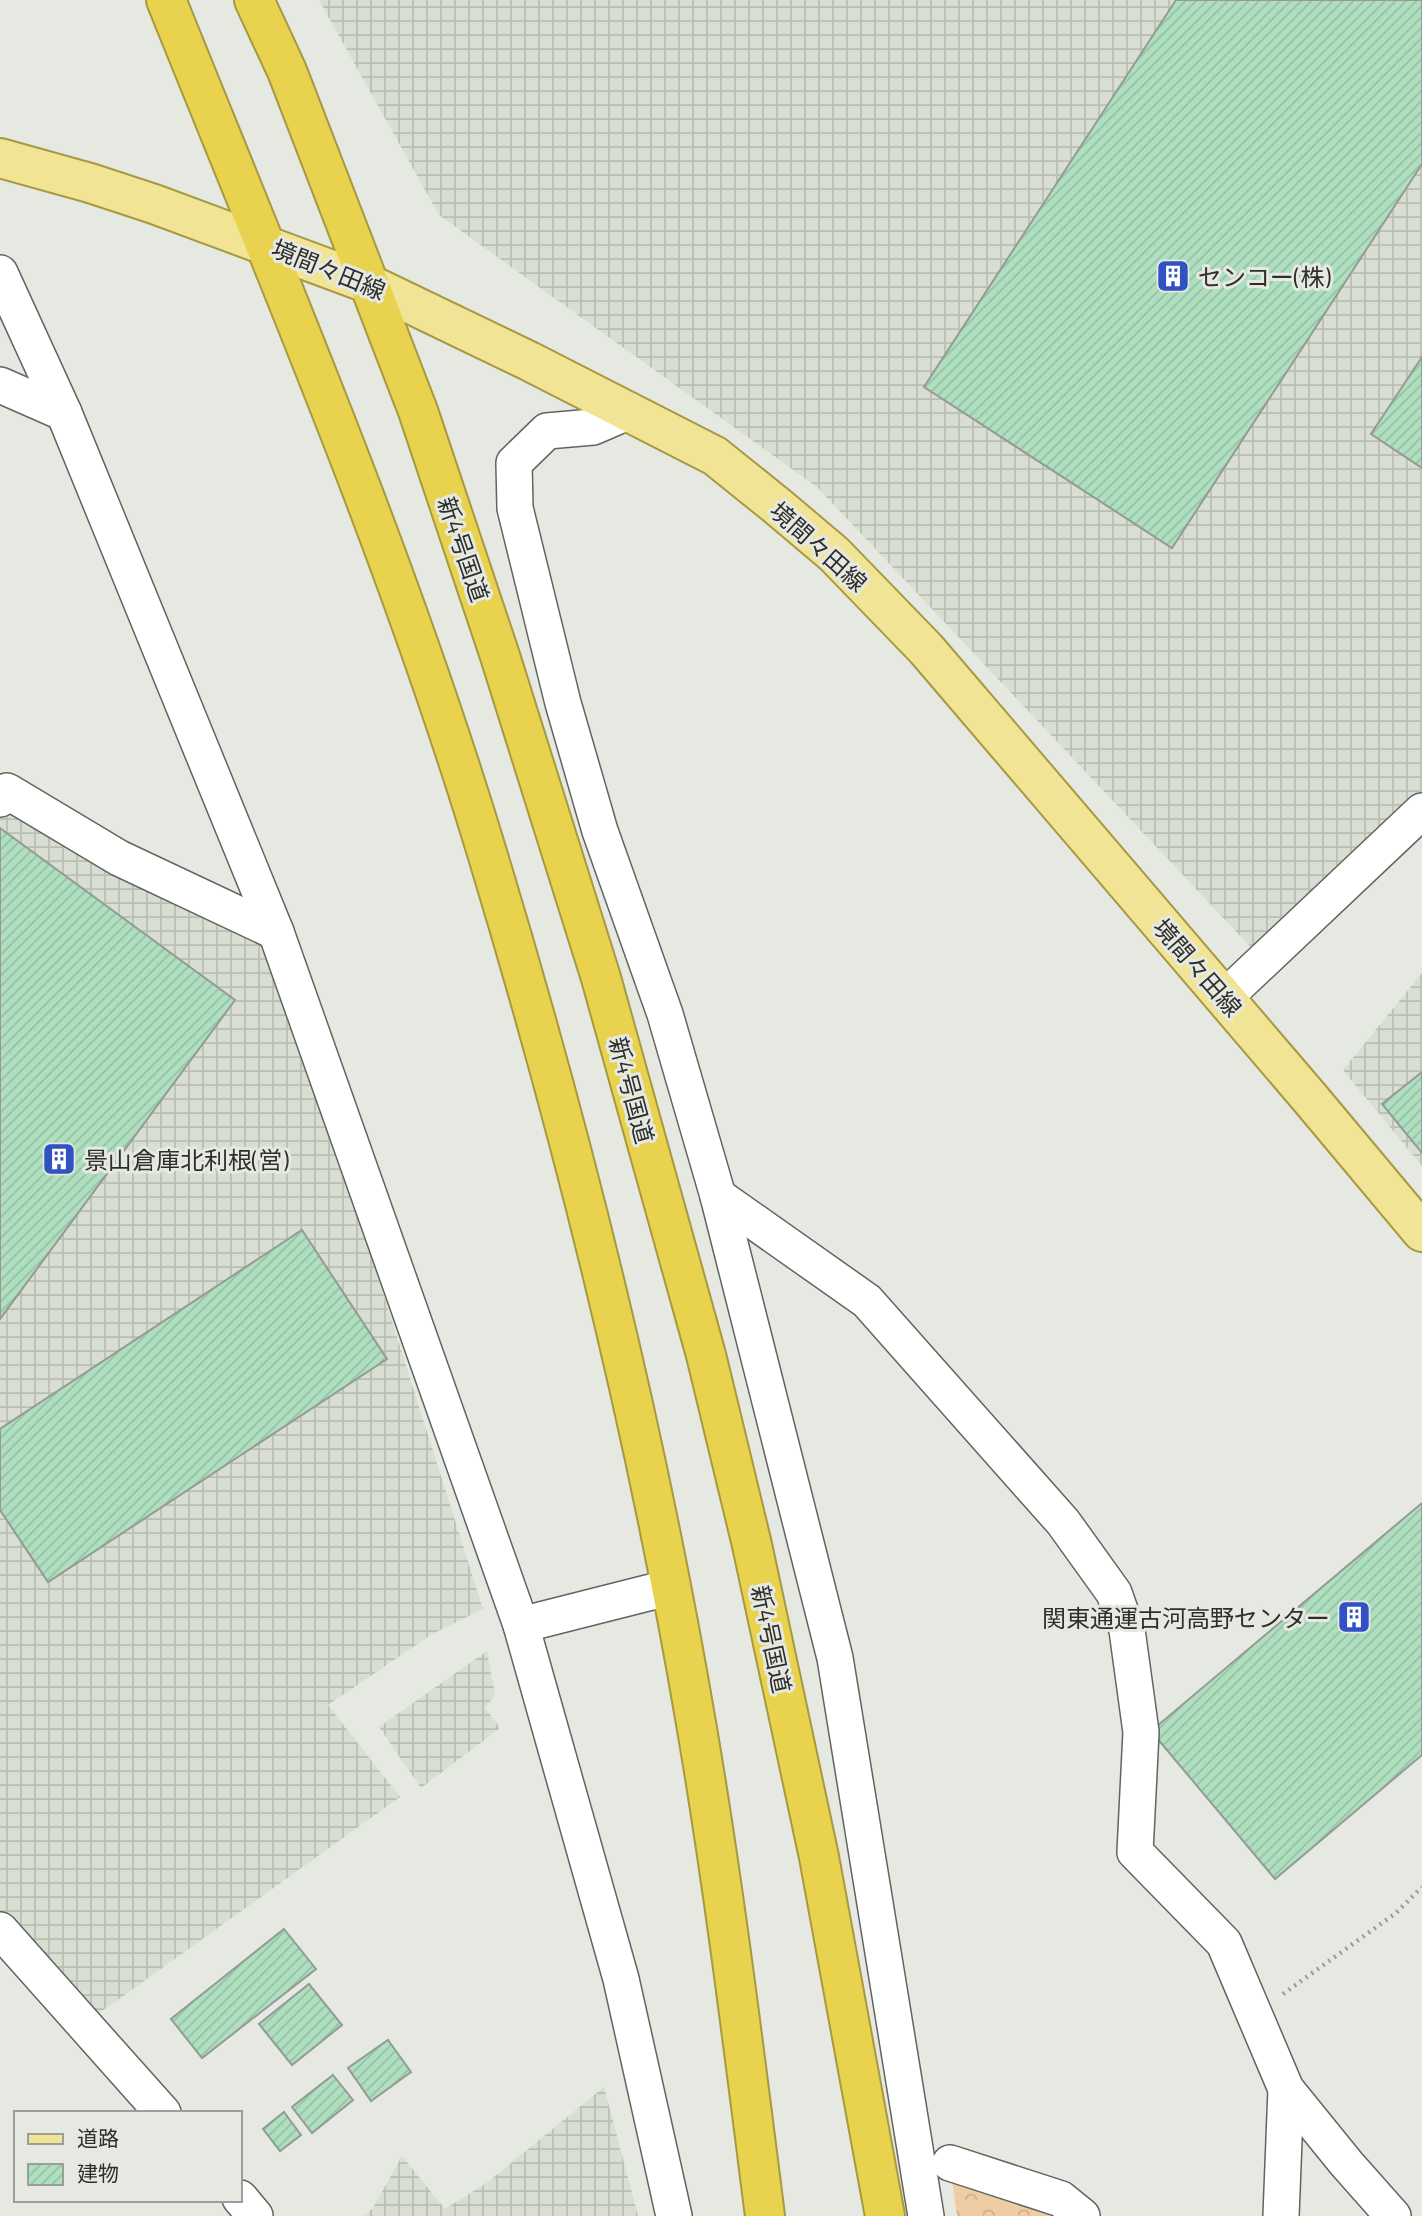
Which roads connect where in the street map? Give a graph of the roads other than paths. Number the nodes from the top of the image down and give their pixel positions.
1 (166, 0) edge
2 (254, 0) edge
3 (0, 158) edge
4 (266, 244) junction
5 (0, 273) edge
6 (367, 283) junction
7 (0, 385) edge
8 (629, 411) junction
9 (64, 413) junction
10 (2, 791) edge
11 (1422, 811) edge
12 (276, 932) junction
13 (1224, 998) junction
14 (719, 1196) junction
15 (1422, 1232) edge
16 (671, 1587) junction
17 (521, 1625) junction
18 (0, 1930) edge
19 (1286, 2089) junction
20 (161, 2111) edge
21 (950, 2163) dead end
22 (242, 2201) edge
23 (255, 2216) edge
24 (674, 2216) edge
25 (765, 2216) edge
26 (885, 2216) edge
27 (926, 2216) edge
28 (1082, 2216) edge
29 (1281, 2216) edge
30 (1392, 2216) edge

1 - 4 highway
2 - 6 highway, 新4号国道
3 - 4 main road, 境間々田線
4 - 6 main road, 境間々田線
4 - 16 highway
5 - 9 street
6 - 8 main road, 境間々田線
6 - 26 highway, 新4号国道
7 - 9 street
8 - 13 main road, 境間々田線
8 - 14 street
9 - 12 street
10 - 12 street
11 - 13 street
12 - 17 street
13 - 15 main road, 境間々田線
14 - 19 street
14 - 27 street
16 - 17 street
16 - 25 highway
17 - 24 street
18 - 20 street
19 - 29 street
19 - 30 street
21 - 28 street
22 - 23 street

